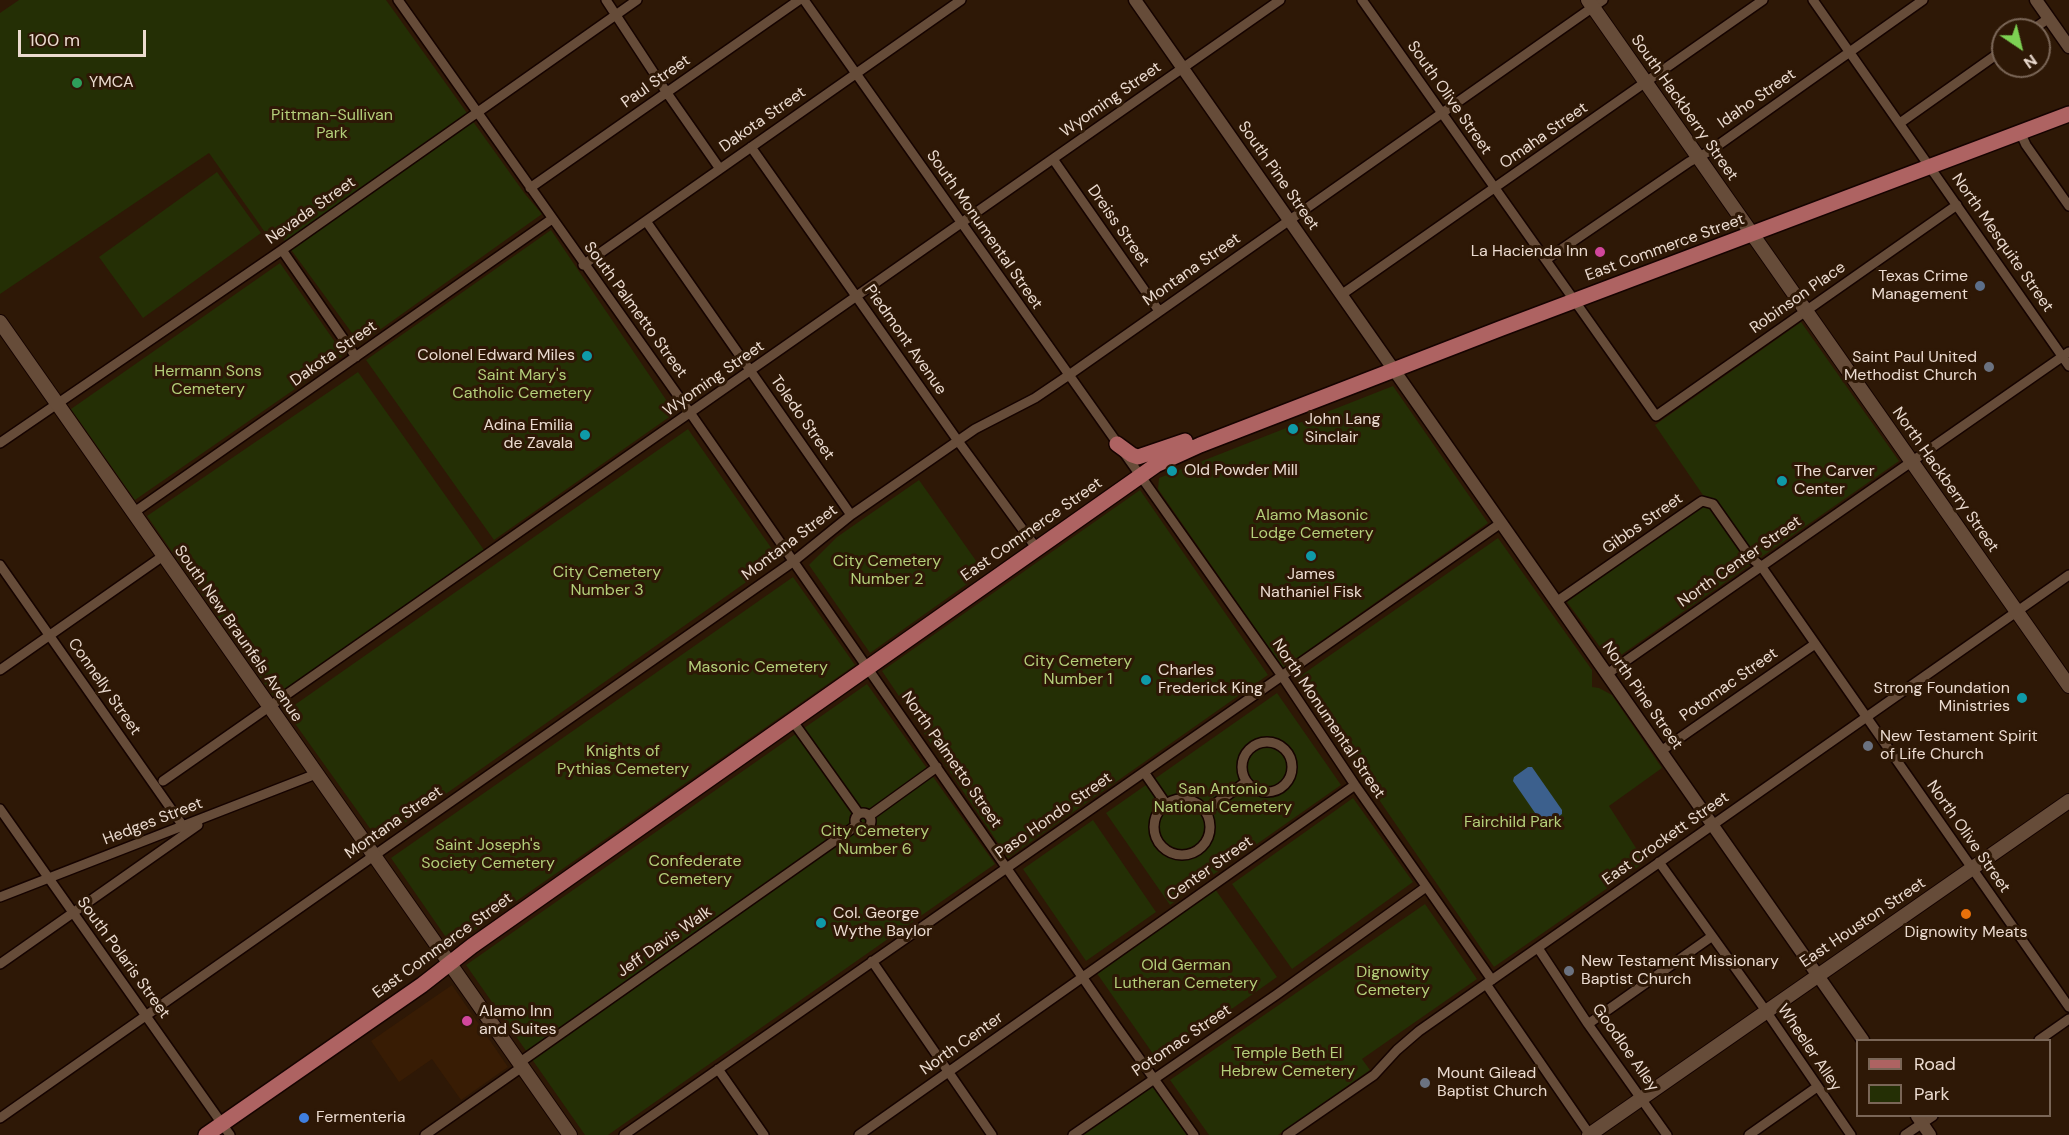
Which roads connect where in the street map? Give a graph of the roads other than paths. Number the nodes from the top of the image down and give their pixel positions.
1 (398, 0) edge
2 (606, 0) edge
3 (637, 0) edge
4 (799, 0) edge
5 (804, 0) edge
6 (961, 0) edge
7 (1135, 0) edge
8 (1280, 0) edge
9 (1362, 0) edge
10 (1763, 0) edge
11 (1813, 0) edge
12 (1923, 0) edge
13 (2036, 0) edge
14 (1595, 2) edge
15 (616, 15) junction
16 (2049, 18) edge
17 (2051, 21) edge
18 (2069, 47) edge
19 (1850, 52) junction
20 (1991, 59) edge
21 (1183, 68) junction
22 (856, 74) junction
23 (1645, 82) junction
24 (667, 93) junction
25 (477, 113) junction
26 (1440, 113) junction
27 (2069, 114) edge
28 (1900, 123) junction
29 (2020, 132) junction
30 (751, 147) junction
31 (1698, 157) junction
32 (1053, 159) junction
33 (1930, 167) junction
34 (720, 169) junction
35 (531, 188) junction
36 (1496, 188) junction
37 (1957, 205) junction
38 (2069, 206) edge
39 (552, 219) junction
40 (646, 221) junction
41 (1288, 221) junction
42 (961, 224) junction
43 (1753, 235) junction
44 (282, 250) junction
45 (1546, 259) junction
46 (584, 264) junction
47 (1341, 295) junction
48 (856, 298) junction
49 (1575, 301) junction
50 (1159, 311) junction
51 (1806, 311) junction
52 (0, 322) edge
53 (2066, 354) edge
54 (356, 357) junction
55 (2069, 366) edge
56 (1394, 369) junction
57 (752, 371) junction
58 (1069, 375) junction
59 (58, 404) junction
60 (691, 414) junction
61 (1274, 416) junction
62 (958, 441) junction
63 (0, 443) edge
64 (1117, 444) junction
65 (1911, 460) junction
66 (1140, 476) junction
67 (133, 513) junction
68 (851, 515) junction
69 (1501, 523) junction
70 (1037, 549) junction
71 (163, 556) junction
72 (794, 561) junction
73 (0, 565) edge
74 (1761, 566) junction
75 (2069, 575) edge
76 (1556, 602) junction
77 (2016, 611) junction
78 (50, 635) junction
79 (1815, 644) junction
80 (868, 667) junction
81 (0, 670) edge
82 (1607, 674) junction
83 (1282, 676) junction
84 (2069, 686) edge
85 (269, 707) junction
86 (1866, 717) junction
87 (792, 720) junction
88 (1660, 751) junction
89 (937, 767) junction
90 (1144, 772) junction
91 (316, 774) junction
92 (163, 781) dead end
93 (1246, 782) junction
94 (1355, 785) junction
95 (2069, 801) edge
96 (1166, 804) junction
97 (0, 809) edge
98 (1205, 811) junction
99 (859, 814) junction
100 (212, 815) junction
101 (869, 816) junction
102 (857, 825) junction
103 (1712, 825) junction
104 (183, 826) junction
105 (375, 855) junction
106 (1659, 862) junction
107 (1006, 867) junction
108 (1972, 868) junction
109 (49, 878) junction
110 (1426, 887) junction
111 (0, 897) edge
112 (73, 913) junction
113 (1712, 937) junction
114 (1538, 948) junction
115 (872, 961) junction
116 (450, 963) junction
117 (0, 964) edge
118 (1817, 975) junction
119 (1082, 977) junction
120 (1489, 982) junction
121 (2069, 1007) edge
122 (1766, 1011) junction
123 (146, 1015) junction
124 (2069, 1019) edge
125 (1588, 1024) junction
126 (1862, 1039) edge
127 (2042, 1039) edge
128 (521, 1065) junction
129 (718, 1069) junction
130 (949, 1071) junction
131 (1154, 1078) junction
132 (1817, 1087) junction
133 (1641, 1098) junction
134 (0, 1119) edge
135 (1919, 1119) edge
136 (226, 1129) edge
137 (206, 1135) edge
138 (425, 1135) edge
139 (570, 1135) edge
140 (624, 1135) edge
141 (764, 1135) edge
142 (859, 1135) edge
143 (992, 1135) edge
144 (1073, 1135) edge
145 (1194, 1135) edge
146 (1287, 1135) edge
147 (1589, 1135) edge
148 (1667, 1135) edge
149 (1749, 1135) edge
150 (1851, 1135) edge
151 (1905, 1135) edge
152 (1930, 1135) edge

1 - 25 street, South Palmetto Street
2 - 15 street
3 - 15 street, Nevada Street
4 - 24 street, Paul Street
5 - 22 street, South Monumental Street
6 - 22 street, Dakota Street
7 - 21 street, South Pine Street
8 - 21 street, Wyoming Street
9 - 26 street, South Olive Street
10 - 23 street, Omaha Street
11 - 19 street, North Mesquite Street
12 - 19 street, Idaho Street
13 - 16 street
14 - 23 main road, South Hackberry Street
14 - 26 street, Montana Street
15 - 24 street
15 - 25 street, Nevada Street
17 - 18 street
19 - 28 street, North Mesquite Street
19 - 31 street, Idaho Street
20 - 28 street
21 - 32 street, Wyoming Street
21 - 41 street, South Pine Street
22 - 30 street, Dakota Street
22 - 42 street, South Monumental Street
23 - 31 main road, South Hackberry Street
23 - 36 street, Omaha Street
24 - 34 street
24 - 35 street, Paul Street
25 - 35 street, South Palmetto Street
25 - 44 street, Nevada Street
26 - 36 street, South Olive Street
26 - 41 street, Montana Street
27 - 29 main road, East Commerce Street
28 - 33 street, North Mesquite Street
29 - 33 main road, East Commerce Street
29 - 38 street
30 - 34 street, Dakota Street
30 - 48 street, Piedmont Avenue
31 - 43 main road, South Hackberry Street
31 - 45 street, Idaho Street
32 - 42 street, Wyoming Street
32 - 50 street, Dreiss Street
33 - 37 street, North Mesquite Street
33 - 43 main road, East Commerce Street
34 - 40 street, Dakota Street
35 - 39 street, South Palmetto Street
36 - 45 street, South Olive Street
36 - 47 street, Omaha Street
37 - 51 street, Robinson Place
37 - 53 street, North Mesquite Street
39 - 46 street, South Palmetto Street
39 - 54 street, Dakota Street
40 - 46 street, Dakota Street
40 - 57 street, Toledo Street
41 - 47 street, South Pine Street
41 - 50 street, Montana Street
42 - 48 street, Wyoming Street
42 - 58 street, South Monumental Street
43 - 49 main road, East Commerce Street
43 - 51 main road, North Hackberry Street
44 - 54 street
44 - 59 street, Nevada Street
45 - 49 street, South Olive Street
46 - 60 street, South Palmetto Street
47 - 56 street, South Pine Street
48 - 57 street, Wyoming Street
48 - 62 street, Piedmont Avenue
49 - 51 street, Robinson Place
49 - 56 main road, East Commerce Street
50 - 58 street, Montana Street
51 - 65 main road, North Hackberry Street
52 - 59 main road, South New Braunfels Avenue
53 - 55 street, North Mesquite Street
53 - 65 street, North Center Street
54 - 67 street, Dakota Street
56 - 61 main road, East Commerce Street
56 - 69 street, North Pine Street
57 - 60 street, Wyoming Street
57 - 68 street, Toledo Street
58 - 62 street, Montana Street
58 - 64 street, South Monumental Street
59 - 63 street, Nevada Street
59 - 67 main road, South New Braunfels Avenue
60 - 72 street, South Palmetto Street
60 - 85 street, Wyoming Street
61 - 64 main road, East Commerce Street
61 - 66 main road, East Commerce Street
62 - 68 street, Montana Street
62 - 70 street, Piedmont Avenue
64 - 66 street, South Monumental Street
65 - 74 street, North Center Street
65 - 77 main road, North Hackberry Street
66 - 70 main road, East Commerce Street
66 - 83 street, North Monumental Street
67 - 71 main road, South New Braunfels Avenue
68 - 72 street, Montana Street
69 - 76 street, North Pine Street
69 - 83 street, Paso Hondo Street
70 - 80 main road, East Commerce Street
71 - 78 street
71 - 85 main road, South New Braunfels Avenue
72 - 80 street, South Palmetto Street
72 - 105 street, Montana Street
73 - 78 street, Connelly Street
74 - 76 street, Gibbs Street
74 - 79 street, North Olive Street
74 - 82 street, North Center Street
75 - 77 street, East Crockett Street
76 - 82 street, North Pine Street
77 - 84 main road, North Hackberry Street
77 - 86 street, East Crockett Street
78 - 81 street
78 - 104 street, Connelly Street
79 - 86 street, North Olive Street
79 - 88 street, Potomac Street
80 - 87 main road, East Commerce Street
80 - 89 street, North Palmetto Street
82 - 88 street, North Pine Street
83 - 90 street, Paso Hondo Street
83 - 94 street, North Monumental Street
85 - 91 main road, South New Braunfels Avenue
85 - 92 street, Wyoming Street
86 - 103 street, East Crockett Street
86 - 108 street, North Olive Street
87 - 99 street
87 - 116 main road, East Commerce Street
88 - 103 street, North Pine Street
89 - 101 street
89 - 107 street, North Palmetto Street
90 - 96 street
90 - 107 street, Paso Hondo Street
91 - 100 street, Hedges Street
91 - 105 main road, South New Braunfels Avenue
93 - 93 street
93 - 98 street
94 - 110 street, North Monumental Street
94 - 119 street, Center Street
95 - 108 main road, East Houston Street
96 - 98 street
96 - 98 street
97 - 109 street, South Polaris Street
99 - 101 street
99 - 102 street
100 - 104 street, Hedges Street
100 - 112 street
101 - 102 street
102 - 128 street, Jeff Davis Walk
103 - 106 street, East Crockett Street
103 - 118 street, North Pine Street
104 - 109 street, Hedges Street
105 - 116 main road, South New Braunfels Avenue
105 - 123 street, Montana Street
106 - 113 street, Wheeler Alley
106 - 114 street, East Crockett Street
107 - 115 street, Paso Hondo Street
107 - 119 street, North Palmetto Street
108 - 118 main road, East Houston Street
108 - 121 street, North Olive Street
109 - 111 street, Hedges Street
109 - 112 street, South Polaris Street
110 - 120 street, North Monumental Street
110 - 131 street, Potomac Street
112 - 117 street
112 - 123 street, South Polaris Street
113 - 122 street, Wheeler Alley
113 - 125 street
114 - 120 street, East Crockett Street
114 - 125 street, Goodloe Alley
115 - 129 street, Paso Hondo Street
115 - 130 street
116 - 128 main road, South New Braunfels Avenue
116 - 136 main road, East Commerce Street
118 - 122 main road, East Houston Street
118 - 126 street, North Pine Street
119 - 130 street, North Center
119 - 131 street, North Palmetto Street
120 - 146 street, East Crockett Street
120 - 147 street, North Monumental Street
122 - 132 street, Wheeler Alley
122 - 133 main road, East Houston Street
123 - 134 street, Montana Street
123 - 136 street, South Polaris Street
124 - 127 street
125 - 133 street, Goodloe Alley
128 - 138 street, Jeff Davis Walk
128 - 139 main road, South New Braunfels Avenue
129 - 140 street, Paso Hondo Street
129 - 141 street
130 - 142 street, North Center
130 - 143 street
131 - 144 street, Potomac Street
131 - 145 street, North Palmetto Street
132 - 149 street
132 - 150 street, Wheeler Alley
133 - 147 main road, East Houston Street
133 - 148 street, Goodloe Alley
135 - 151 street
135 - 152 street
136 - 137 main road, East Commerce Street

